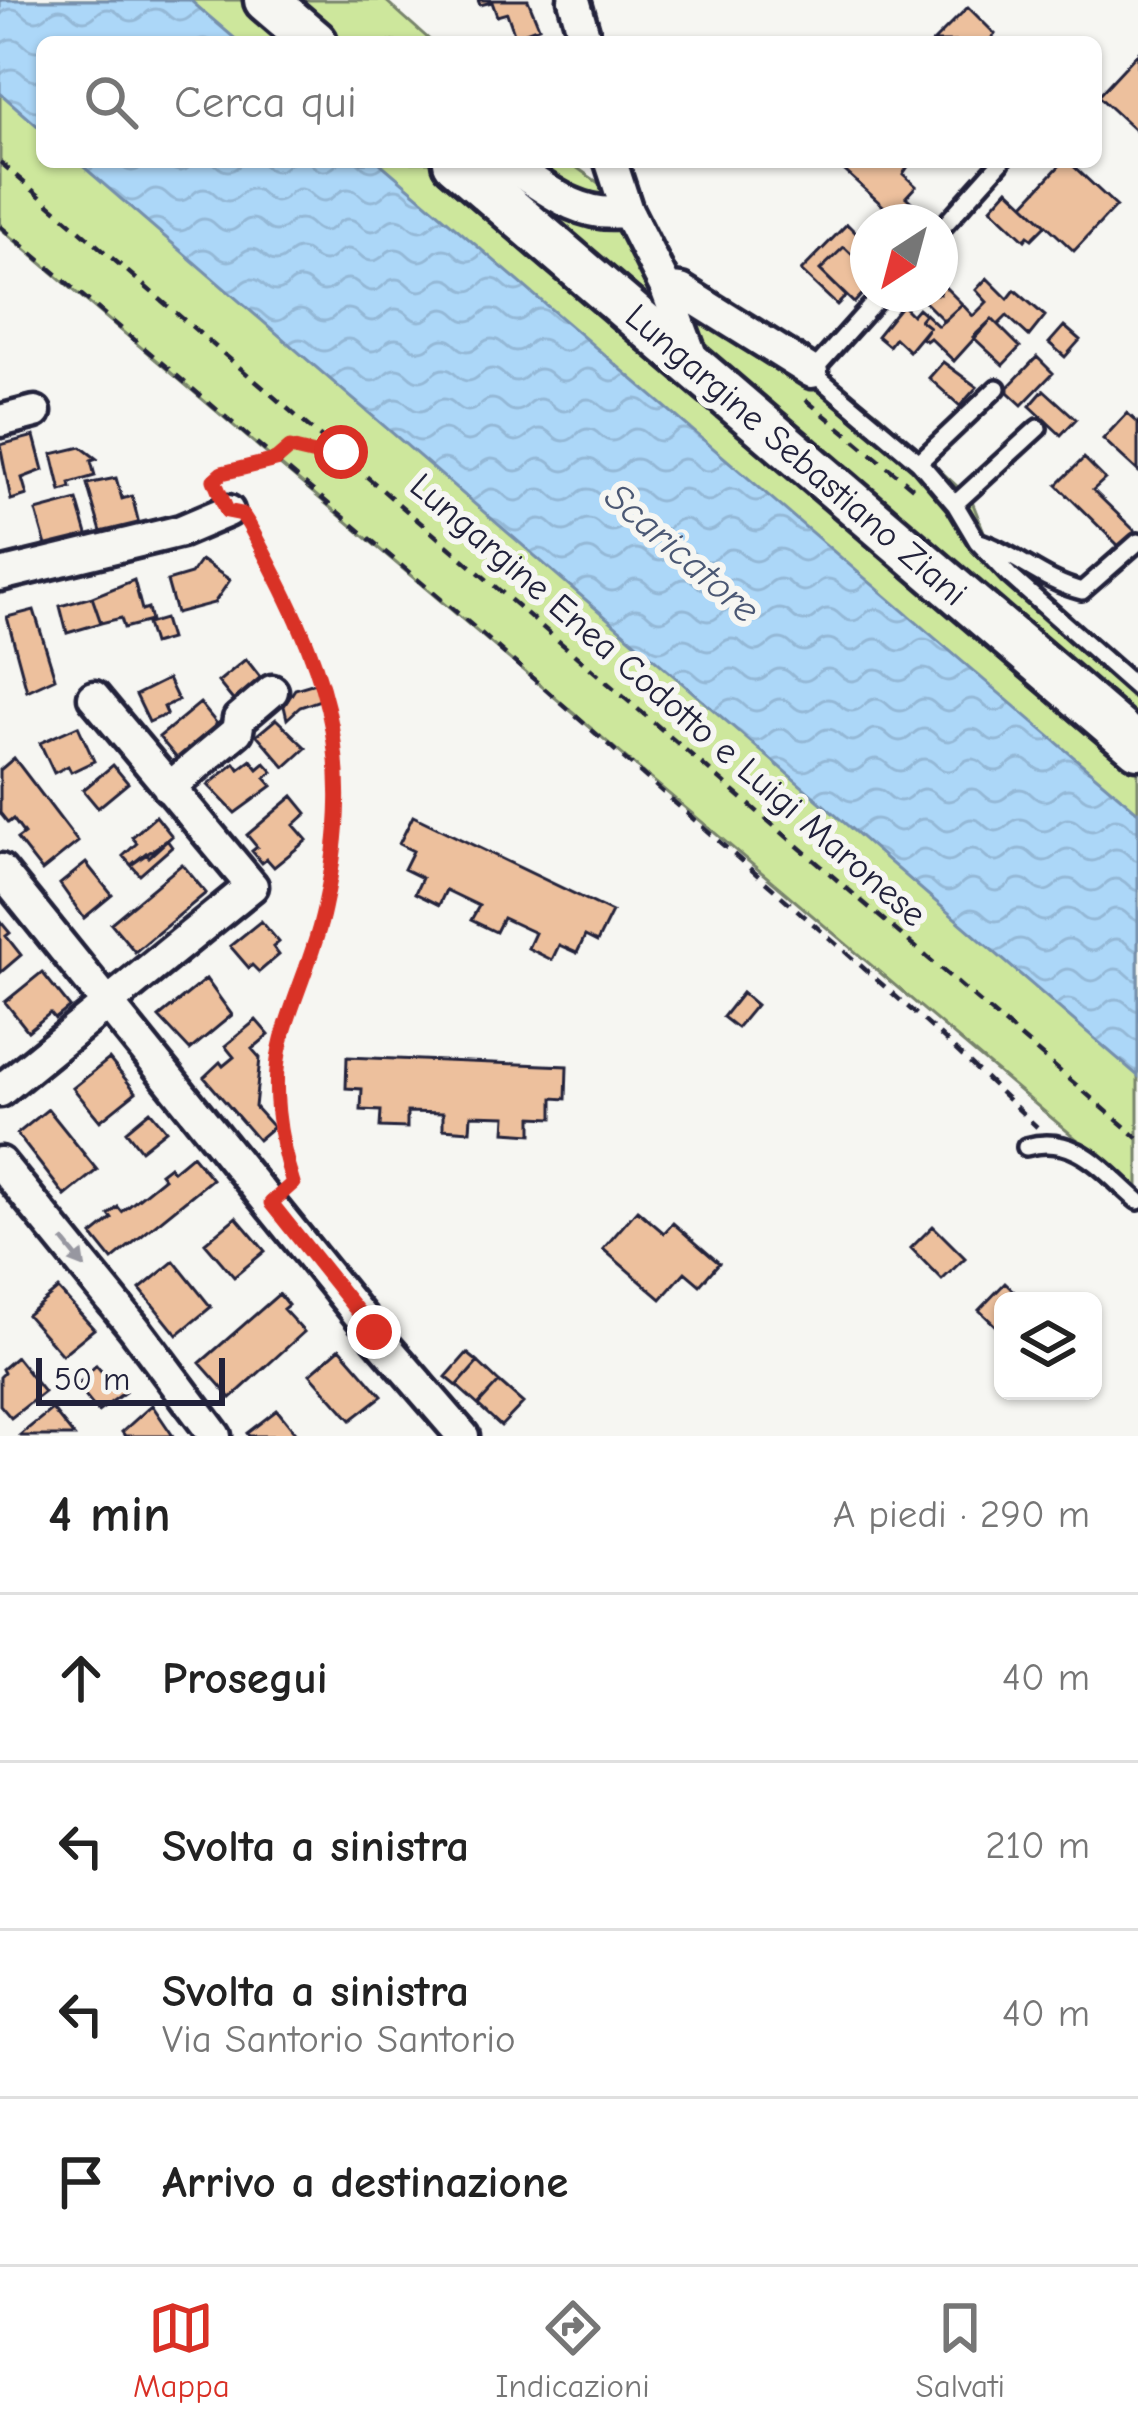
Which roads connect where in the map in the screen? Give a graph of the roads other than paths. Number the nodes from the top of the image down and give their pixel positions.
1 (266, 0) edge
2 (574, 0) edge
3 (308, 36) edge
4 (584, 36) edge
5 (462, 168) edge
6 (515, 168) edge
7 (613, 168) edge
8 (996, 168) edge
9 (958, 210) edge
10 (627, 211) junction
11 (666, 288) junction
12 (868, 312) edge
13 (694, 365) junction
14 (809, 386) junction
15 (997, 388) dead end
16 (35, 412) dead end
17 (0, 421) edge
18 (1038, 428) dead end
19 (919, 462) junction
20 (955, 504) junction
21 (227, 511) road end
22 (977, 541) junction
23 (1138, 542) edge
24 (0, 574) edge
25 (1138, 689) edge
26 (272, 691) dead end
27 (94, 697) dead end
28 (1138, 746) edge
29 (169, 788) junction
30 (0, 870) edge
31 (107, 1005) junction
32 (0, 1091) edge
33 (1025, 1147) dead end
34 (0, 1163) edge
35 (1138, 1201) edge
36 (215, 1436) edge
37 (463, 1436) edge

1 - 3 street
2 - 4 street
5 - 13 street, Lungargine Sebastiano Ziani
6 - 10 street
7 - 10 street
8 - 9 lane
10 - 11 street
11 - 13 street
11 - 14 street, Lungargine Sebastiano Ziani
12 - 14 lane, Lungargine Sebastiano Ziani
13 - 28 street, Lungargine Sebastiano Ziani
14 - 19 lane, Lungargine Sebastiano Ziani
15 - 19 lane, Lungargine Sebastiano Ziani
16 - 17 street
18 - 20 lane, Lungargine Sebastiano Ziani
19 - 20 lane, Lungargine Sebastiano Ziani
20 - 22 lane, Lungargine Sebastiano Ziani
21 - 24 street
22 - 23 lane, Lungargine Sebastiano Ziani
22 - 25 lane, Lungargine Sebastiano Ziani
26 - 29 street
27 - 29 street
29 - 31 street
30 - 31 street
31 - 32 street
31 - 37 street
33 - 35 lane
34 -> 36 street

